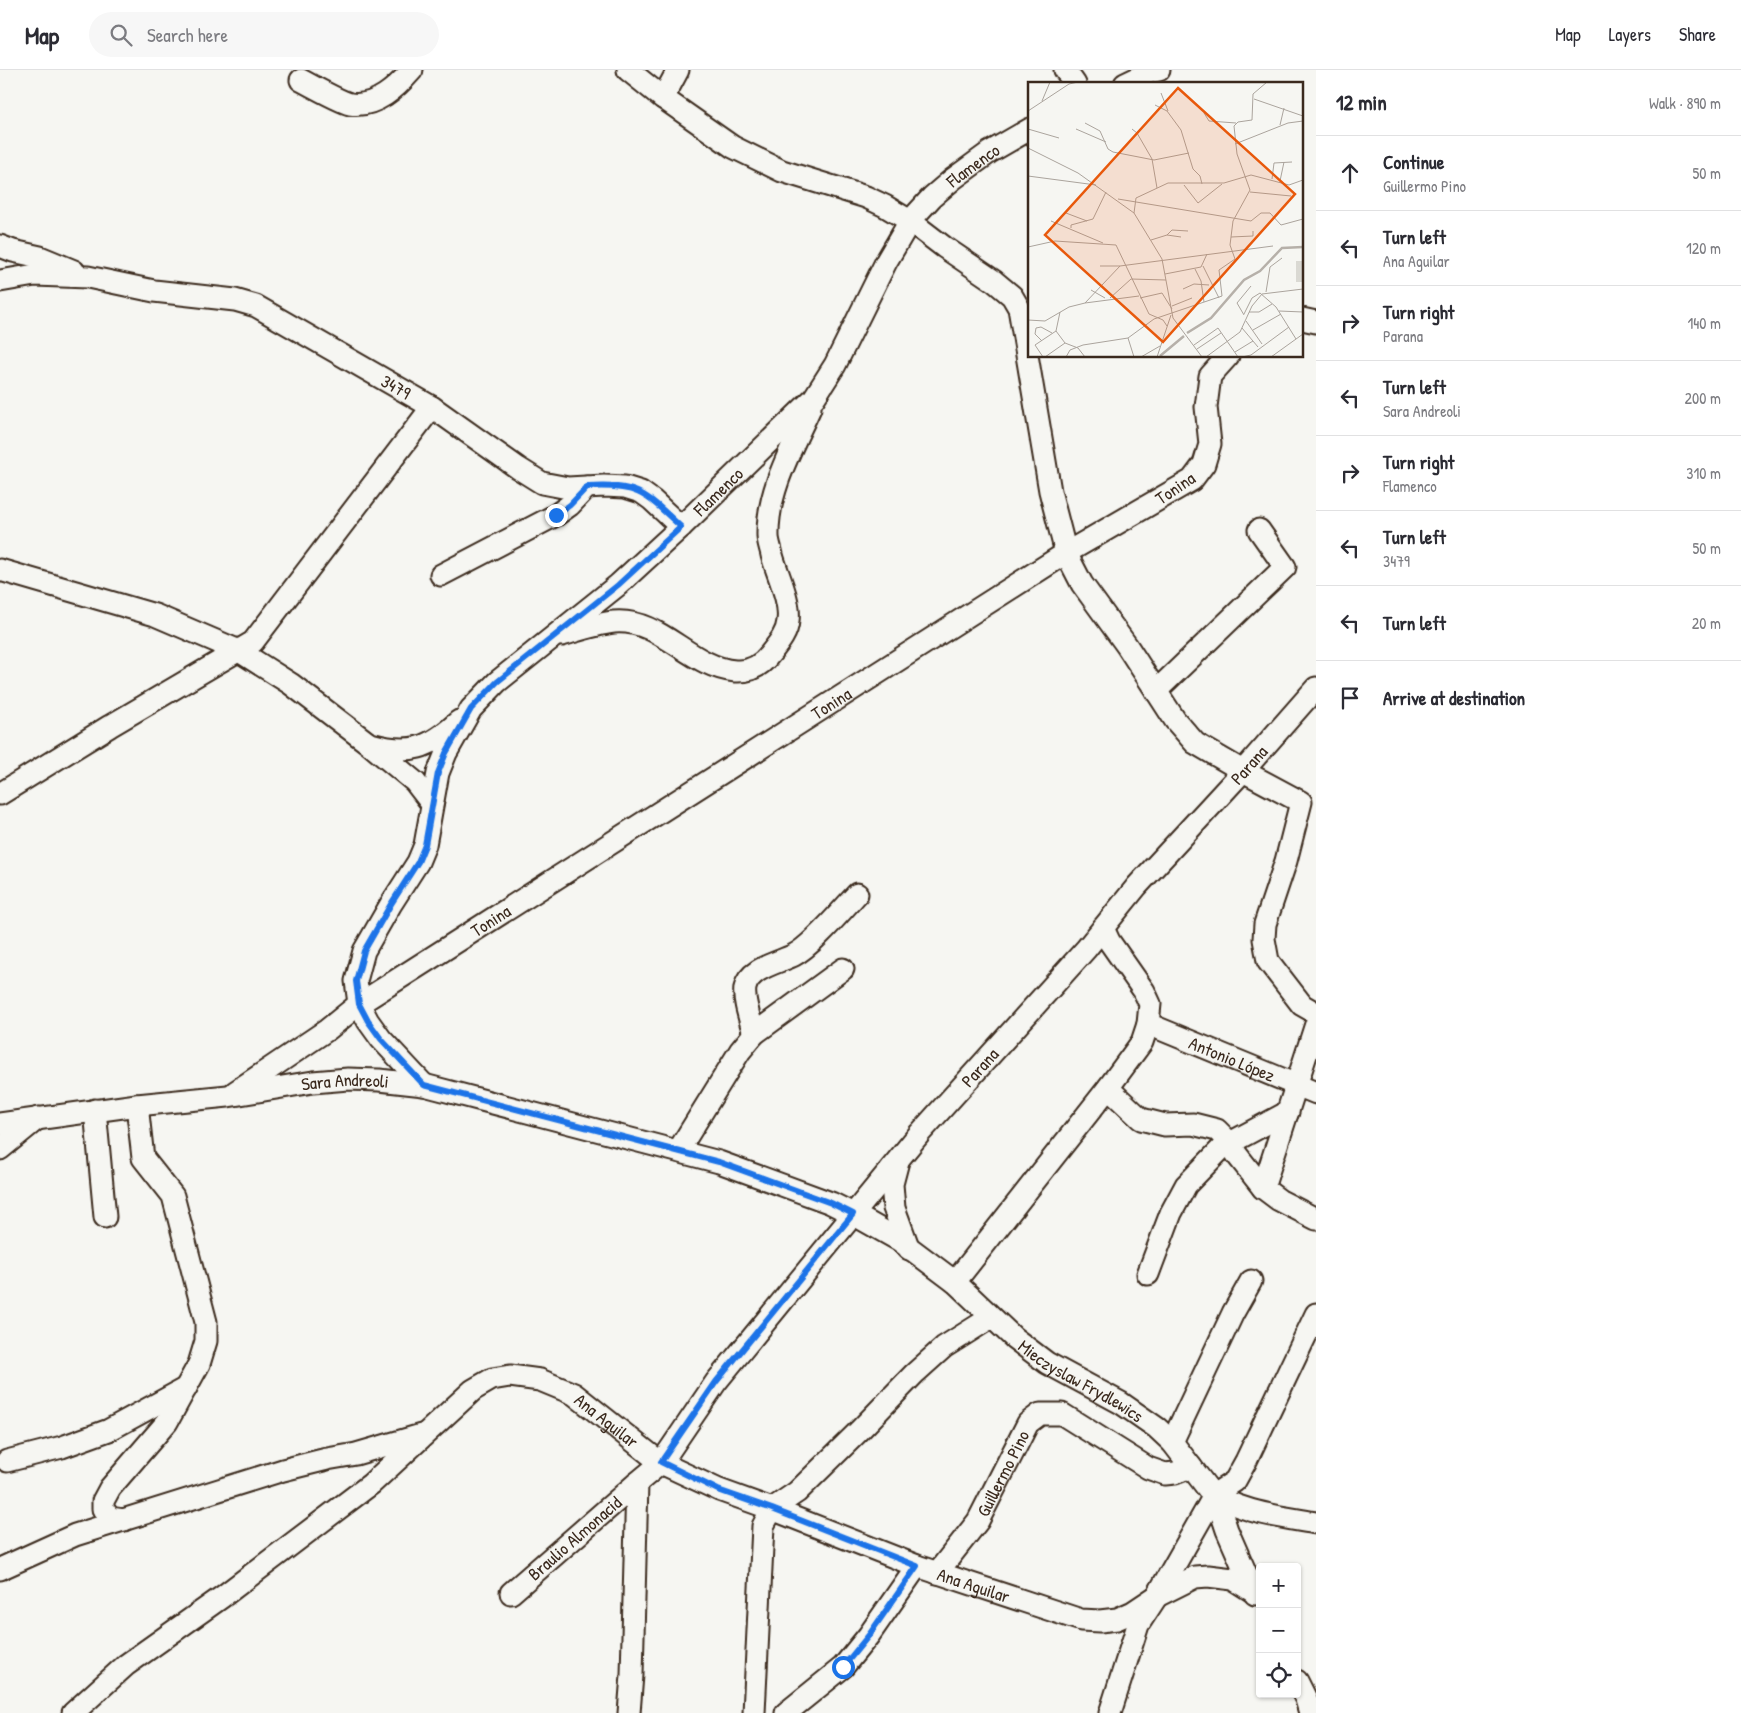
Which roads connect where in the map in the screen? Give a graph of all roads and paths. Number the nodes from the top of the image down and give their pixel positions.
1 (412, 70) edge
2 (628, 70) edge
3 (678, 70) edge
4 (1065, 70) edge
5 (1153, 71) edge
6 (301, 80) dead end
7 (1074, 82) edge
8 (1129, 82) edge
9 (663, 98) junction
10 (1028, 130) edge
11 (910, 221) junction
12 (0, 246) edge
13 (93, 278) junction
14 (0, 281) edge
15 (1024, 304) edge
16 (1028, 333) edge
17 (1032, 358) edge
18 (1226, 358) edge
19 (814, 398) junction
20 (432, 407) junction
21 (587, 487) junction
22 (681, 527) junction
23 (1259, 530) dead end
24 (1066, 553) junction
25 (0, 570) edge
26 (441, 575) dead end
27 (552, 638) junction
28 (239, 651) junction
29 (1316, 688) edge
30 (1156, 691) junction
31 (471, 709) junction
32 (368, 743) junction
33 (1243, 771) junction
34 (0, 794) edge
35 (432, 804) junction
36 (857, 894) dead end
37 (1102, 928) junction
38 (844, 969) dead end
39 (359, 1004) junction
40 (1316, 1013) edge
41 (1148, 1024) junction
42 (1316, 1024) edge
43 (754, 1034) junction
44 (424, 1085) junction
45 (1108, 1088) junction
46 (1306, 1089) edge
47 (228, 1096) junction
48 (138, 1105) junction
49 (95, 1110) junction
50 (1288, 1112) junction
51 (38, 1117) junction
52 (0, 1124) edge
53 (1230, 1142) junction
54 (0, 1149) edge
55 (678, 1151) junction
56 (899, 1158) junction
57 (1263, 1188) junction
58 (853, 1214) junction
59 (105, 1217) dead end
60 (1316, 1219) edge
61 (909, 1249) junction
62 (1148, 1274) dead end
63 (1251, 1280) dead end
64 (955, 1282) junction
65 (1316, 1314) edge
66 (990, 1318) junction
67 (186, 1388) junction
68 (426, 1433) junction
69 (1172, 1442) junction
70 (7, 1461) dead end
71 (661, 1462) junction
72 (1191, 1467) junction
73 (636, 1483) junction
74 (1215, 1494) junction
75 (103, 1501) junction
76 (772, 1509) junction
77 (124, 1520) junction
78 (1316, 1523) edge
79 (75, 1535) junction
80 (917, 1566) junction
81 (0, 1569) edge
82 (937, 1573) junction
83 (511, 1593) dead end
84 (1158, 1596) junction
85 (1256, 1596) edge
86 (1256, 1597) edge
87 (1301, 1689) edge
88 (73, 1713) edge
89 (629, 1713) edge
90 (754, 1713) edge
91 (786, 1713) edge
92 (1110, 1713) edge
93 (1310, 1713) edge

1 - 6 street
2 - 9 street
3 - 9 street
4 - 7 street
5 - 8 street
9 - 11 street
10 - 11 street, Flamenco
11 - 15 street
11 - 19 street, Flamenco
12 - 13 street, 3479
13 - 14 street, 3479
13 - 20 street, 3479
15 - 16 street
17 - 24 street
18 - 24 street, Tonina
19 - 22 street, Flamenco
19 - 27 street
20 - 21 street, 3479
20 - 28 street
21 - 22 street, 3479
21 - 26 street
22 - 27 street, Flamenco
23 - 30 street
24 - 30 street
24 - 39 street, Tonina
25 - 28 street
27 - 31 street, Flamenco
28 - 32 street
28 - 34 street
29 - 33 street, Parana
30 - 33 street
31 - 32 street
31 - 35 street, Flamenco
32 - 35 street
33 - 37 street, Parana
33 - 40 street
35 - 39 street, Flamenco
36 - 43 street
37 - 41 street
37 - 56 street, Parana
38 - 43 street
39 - 44 street, Flamenco
39 - 47 street, Tonina
41 - 45 street
41 - 46 street, Antonio López
42 - 46 street
43 - 55 street
44 - 47 street, Sara Andreoli
44 - 55 street, Sara Andreoli
45 - 53 street
45 - 64 street
46 - 50 street
47 - 48 street, Sara Andreoli
48 - 49 street, Sara Andreoli
48 - 67 street
49 - 51 street, Sara Andreoli
49 - 59 street
50 - 53 street
50 - 57 street
51 - 52 street, Sara Andreoli
51 - 54 street
53 - 57 street
53 - 62 street
55 - 58 street, Sara Andreoli
56 - 58 street, Parana
56 - 61 street
57 - 60 street
58 - 61 street, Mieczyslaw Frydlewics
58 - 71 street, Parana
61 - 64 street, Mieczyslaw Frydlewics
63 - 69 street
64 - 66 street, Mieczyslaw Frydlewics
65 - 74 street
66 - 69 street, Mieczyslaw Frydlewics
66 - 76 street
67 - 70 street
67 - 75 street
68 - 71 street, Ana Aguilar
68 - 77 street
68 - 88 street
69 - 72 street, Mieczyslaw Frydlewics
71 - 73 street, Braulio Almonacid
71 - 76 street, Ana Aguilar
72 - 74 street, Mieczyslaw Frydlewics
72 - 82 street, Guillermo Pino
73 - 83 street, Braulio Almonacid
73 - 89 street
74 - 78 street, Mieczyslaw Frydlewics
74 - 84 street
74 - 85 street
75 - 77 street
75 - 79 street
76 - 80 street, Ana Aguilar
76 - 90 street
77 - 79 street
79 - 81 street
80 - 82 street, Ana Aguilar
80 - 91 street
82 - 84 street, Ana Aguilar
84 - 86 street, Ana Aguilar
84 - 92 street
87 - 93 street

